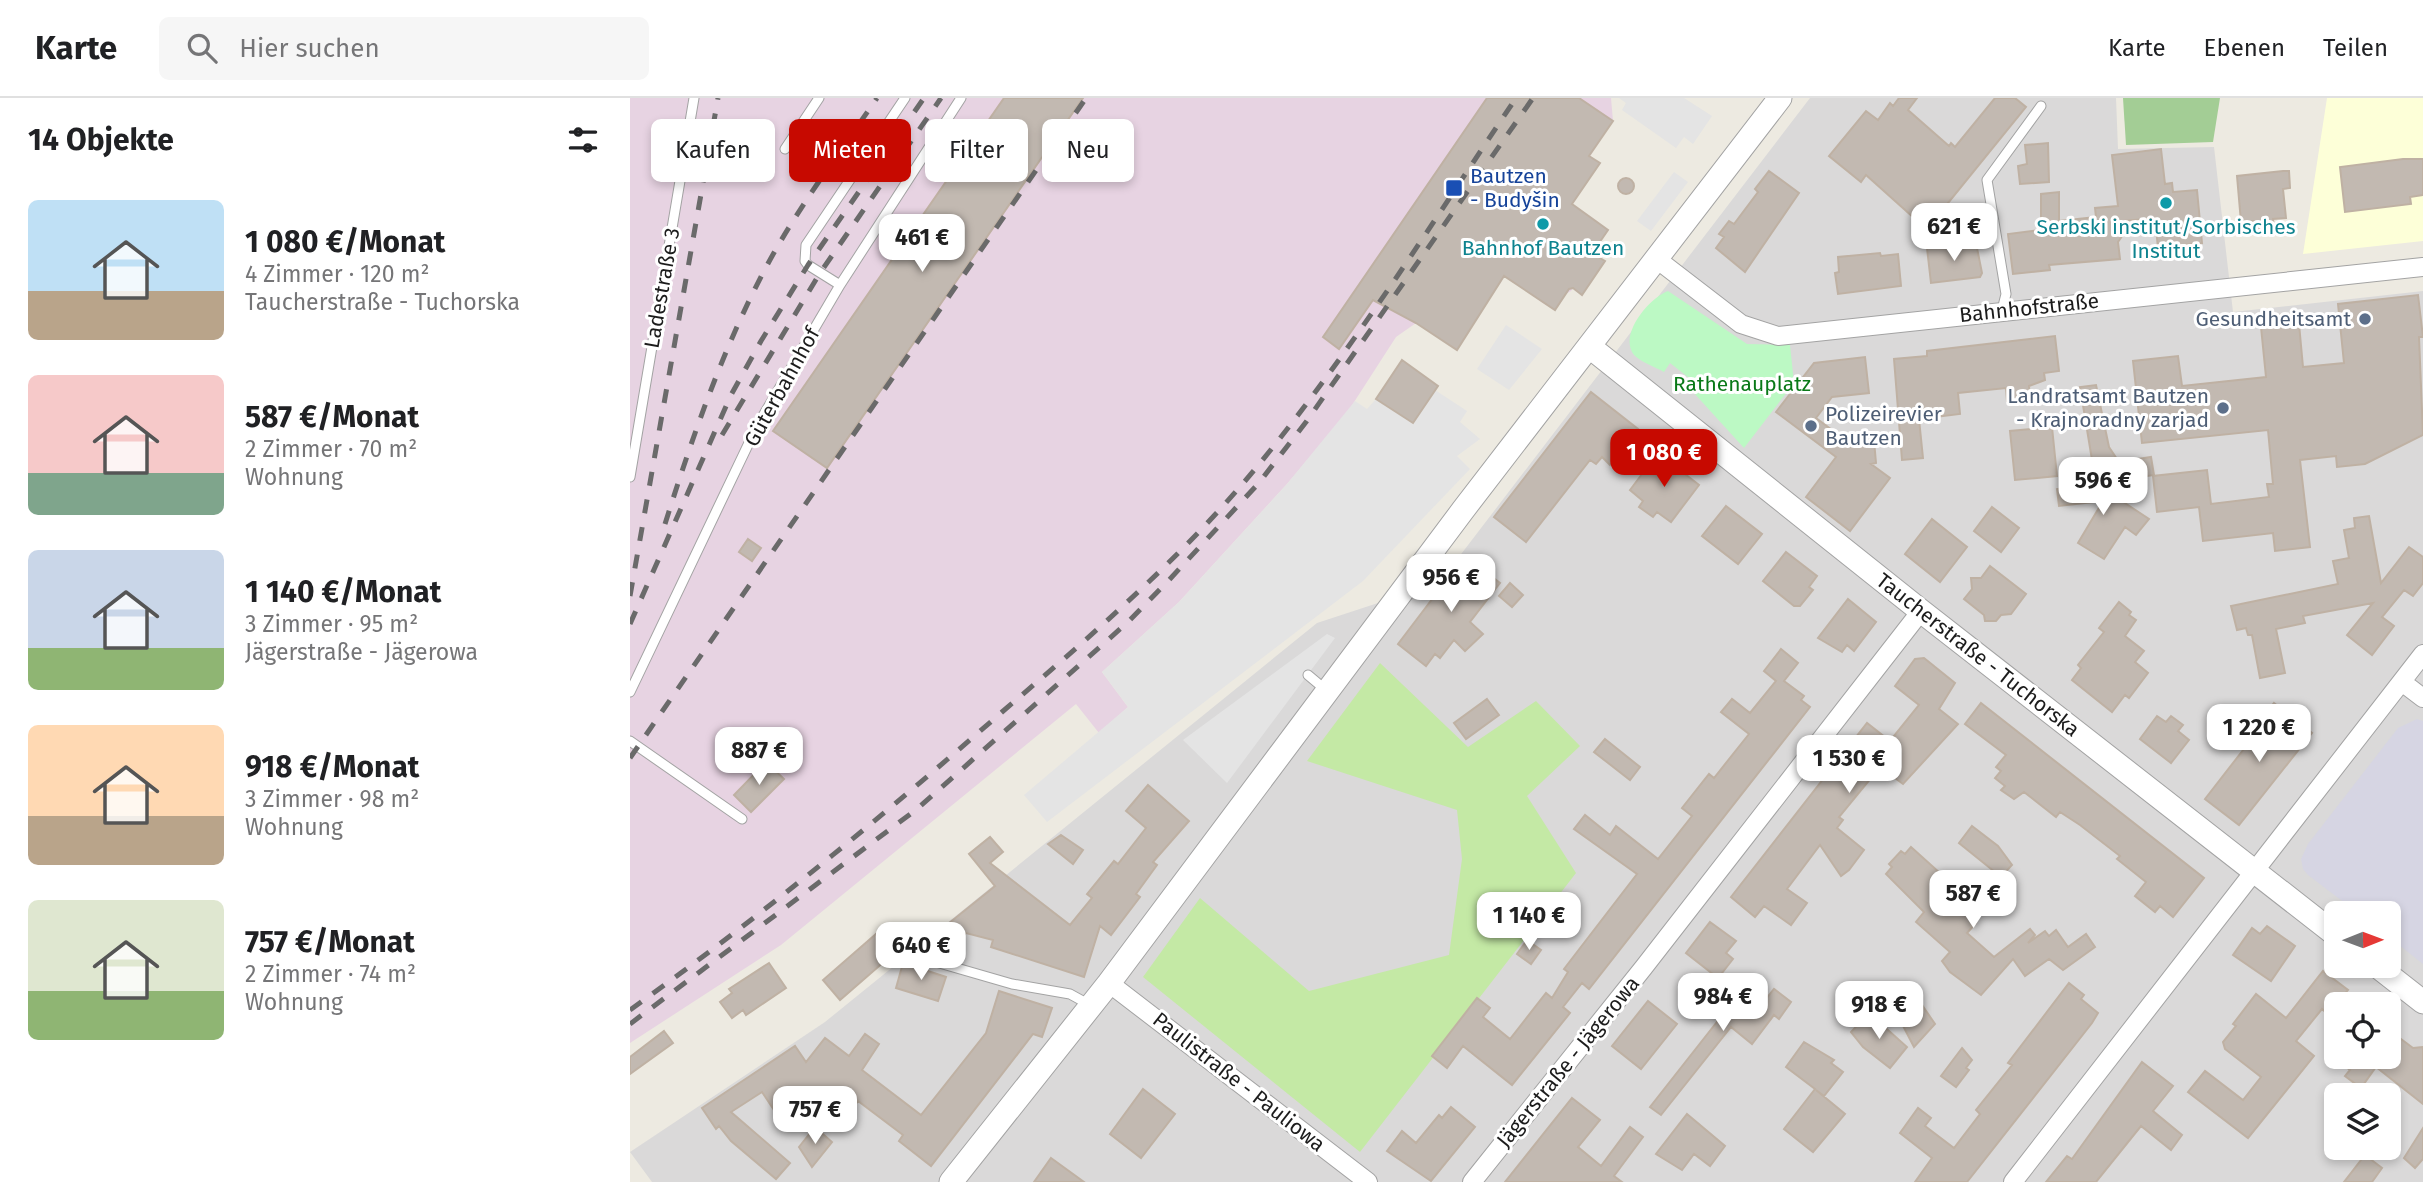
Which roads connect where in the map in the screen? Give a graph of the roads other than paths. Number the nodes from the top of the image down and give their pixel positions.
1 (694, 98) edge
2 (819, 98) edge
3 (905, 98) edge
4 (961, 98) edge
5 (1780, 98) edge
6 (2040, 106) dead end
7 (785, 149) dead end
8 (1658, 260) junction
9 (2423, 267) edge
10 (840, 285) junction
11 (2002, 310) junction
12 (1590, 347) junction
13 (630, 477) edge
14 (1921, 611) junction
15 (2423, 654) edge
16 (1308, 675) dead end
17 (2402, 682) junction
18 (1327, 691) junction
19 (630, 692) edge
20 (2423, 698) edge
21 (630, 741) edge
22 (742, 819) dead end
23 (2255, 872) junction
24 (2324, 926) edge
25 (922, 958) dead end
26 (2392, 978) edge
27 (1109, 983) junction
28 (2423, 1002) edge
29 (1090, 1005) junction
30 (951, 1182) edge
31 (1368, 1182) edge
32 (1472, 1182) edge
33 (2013, 1182) edge

1 - 13 lane, Ladestraße 3
2 - 7 lane
3 - 10 lane
4 - 10 lane, Güterbahnhof
5 - 8 street
6 - 11 lane
8 - 11 street, Bahnhofstraße
8 - 12 street
9 - 11 street, Bahnhofstraße
10 - 19 lane, Güterbahnhof
12 - 14 street, Taucherstraße - Tuchorska
12 - 18 street
14 - 23 street, Taucherstraße - Tuchorska
14 - 32 street, Jägerstraße - Jägerowa
15 - 17 street
16 - 18 lane
17 - 20 street
17 - 23 street
18 - 27 street
21 - 22 lane
23 - 24 street, Taucherstraße - Tuchorska
23 - 33 street
25 - 29 lane
26 - 28 street
27 - 29 street
27 - 31 street, Paulistraße - Pauliowa
29 - 30 street

